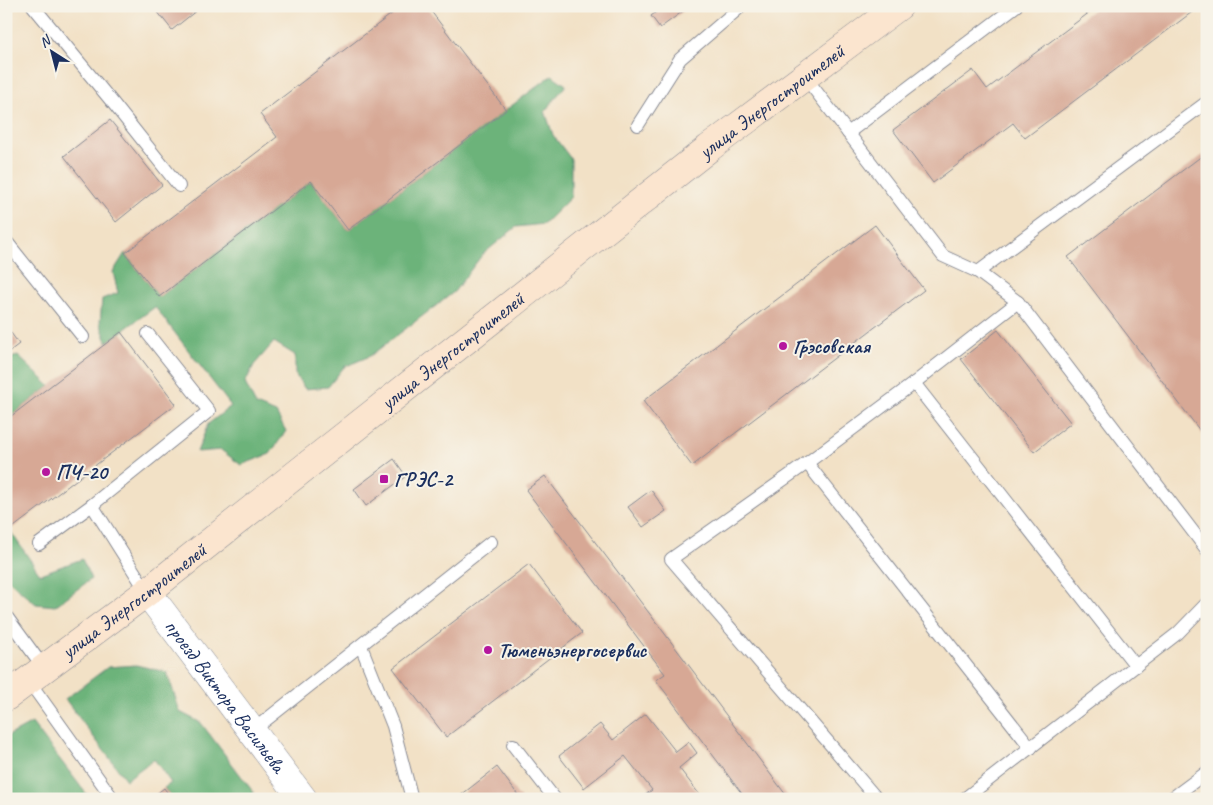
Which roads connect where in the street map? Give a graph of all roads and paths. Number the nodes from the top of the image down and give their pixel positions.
1 (33, 6) edge
2 (899, 6) edge
3 (1016, 6) edge
4 (738, 8) dead end
5 (805, 77) junction
6 (1207, 102) edge
7 (638, 125) dead end
8 (848, 133) junction
9 (178, 186) dead end
10 (6, 241) edge
11 (978, 272) junction
12 (1018, 302) junction
13 (148, 334) dead end
14 (83, 337) dead end
15 (914, 383) junction
16 (808, 463) junction
17 (92, 505) junction
18 (491, 542) dead end
19 (39, 544) dead end
20 (1207, 550) edge
21 (146, 592) junction
22 (1207, 603) edge
23 (6, 616) edge
24 (361, 646) junction
25 (1136, 666) junction
26 (36, 674) junction
27 (6, 697) edge
28 (252, 731) junction
29 (513, 745) dead end
30 (1030, 748) junction
31 (1207, 772) edge
32 (968, 798) edge
33 (1172, 798) edge
34 (108, 799) edge
35 (303, 799) edge
36 (412, 799) edge
37 (555, 799) edge
38 (878, 799) edge

1 - 9 lane
2 - 5 main road, улица Энергостроителей
3 - 8 lane
4 - 7 lane
5 - 8 lane
5 - 21 main road, улица Энергостроителей
6 - 11 lane
8 - 11 lane
10 - 14 lane
11 - 12 lane
12 - 15 lane
12 - 20 lane
13 - 17 lane
15 - 16 lane
15 - 25 lane
16 - 30 lane
16 - 38 lane
17 - 19 lane
17 - 21 lane
18 - 24 lane
21 - 26 main road, улица Энергостроителей
21 - 28 street, проезд Виктора Васильева
22 - 25 lane
23 - 26 lane
24 - 28 lane
24 - 36 lane
25 - 30 lane
26 - 27 main road, улица Энергостроителей
26 - 34 lane
28 - 35 street, проезд Виктора Васильева
29 - 37 lane
30 - 32 lane
31 - 33 lane

